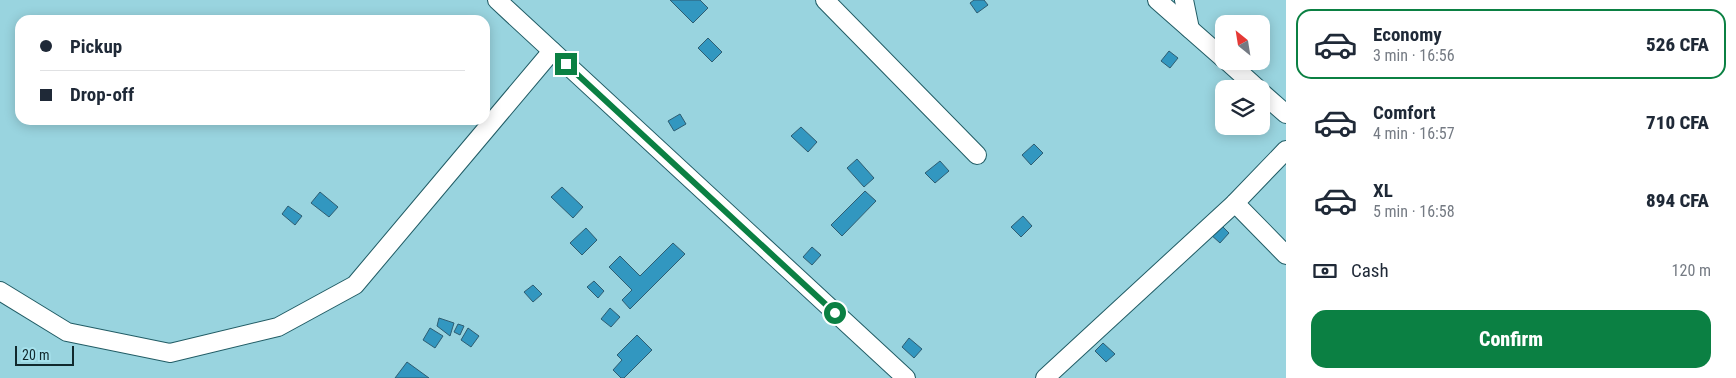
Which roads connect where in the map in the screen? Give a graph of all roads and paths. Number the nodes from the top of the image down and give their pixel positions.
1 (497, 0) edge
2 (825, 0) edge
3 (1157, 0) edge
4 (1184, 0) edge
5 (1190, 29) junction
6 (552, 51) junction
7 (1215, 51) edge
8 (1237, 70) edge
9 (1248, 80) edge
10 (1270, 100) edge
11 (1286, 114) edge
12 (490, 125) edge
13 (490, 125) edge
14 (1286, 150) edge
15 (977, 155) dead end
16 (1235, 203) junction
17 (1286, 255) edge
18 (0, 291) edge
19 (906, 378) edge
20 (1045, 378) edge

1 - 6 street
2 - 15 street
3 - 5 street
4 - 5 street
5 - 7 street
6 - 13 street
6 - 19 street
8 - 9 street
10 - 11 street
12 - 18 street
14 - 16 street
16 - 17 street
16 - 20 street

